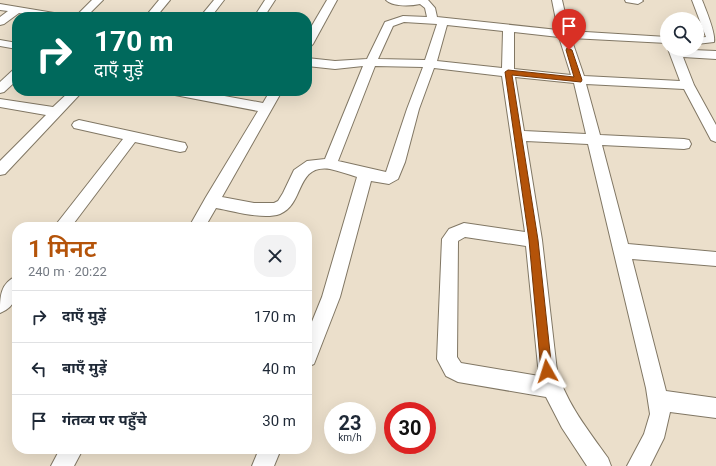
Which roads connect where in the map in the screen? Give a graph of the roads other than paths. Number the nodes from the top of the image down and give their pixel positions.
1 (98, 0) edge
2 (165, 0) edge
3 (218, 0) edge
4 (270, 0) edge
5 (332, 0) edge
6 (391, 0) edge
7 (422, 0) edge
8 (557, 0) edge
9 (698, 0) edge
10 (0, 7) edge
11 (17, 10) junction
12 (14, 12) edge
13 (29, 12) edge
14 (85, 12) edge
15 (154, 12) edge
16 (209, 12) edge
17 (262, 12) edge
18 (703, 12) edge
19 (12, 14) edge
20 (704, 16) edge
21 (438, 20) junction
22 (0, 22) edge
23 (509, 29) junction
24 (312, 34) edge
25 (564, 34) junction
26 (660, 40) edge
27 (704, 40) edge
28 (0, 43) edge
29 (12, 45) edge
30 (704, 55) edge
31 (677, 56) edge
32 (716, 56) edge
33 (371, 62) junction
34 (312, 63) edge
35 (430, 64) junction
36 (508, 72) junction
37 (12, 77) edge
38 (579, 80) junction
39 (688, 85) junction
40 (0, 88) edge
41 (72, 96) edge
42 (215, 96) edge
43 (273, 96) edge
44 (0, 103) edge
45 (266, 108) junction
46 (55, 112) junction
47 (79, 125) dead end
48 (715, 131) edge
49 (518, 136) junction
50 (132, 137) junction
51 (594, 141) junction
52 (684, 144) dead end
53 (180, 147) dead end
54 (330, 164) junction
55 (0, 170) edge
56 (365, 174) junction
57 (211, 201) junction
58 (66, 222) edge
59 (200, 222) edge
60 (534, 240) junction
61 (622, 252) junction
62 (716, 260) edge
63 (12, 290) edge
64 (0, 305) edge
65 (312, 344) edge
66 (551, 388) junction
67 (658, 400) junction
68 (716, 408) edge
69 (69, 454) edge
70 (268, 454) edge
71 (62, 466) edge
72 (263, 466) edge
73 (600, 466) edge
74 (638, 466) edge

1 - 14 street
2 - 15 street
3 - 16 street
4 - 17 street
5 - 24 street
6 - 7 street
7 - 21 street
8 - 25 street
9 - 18 street
10 - 11 street
11 - 12 street
11 - 13 street
19 - 22 street
20 - 27 street
21 - 23 street
21 - 33 street
21 - 35 street
23 - 25 street
23 - 36 street
25 - 26 street
25 - 38 street
28 - 29 street
30 - 32 street
31 - 39 street
33 - 34 street
33 - 35 street
33 - 54 street
35 - 36 street
35 - 56 street
36 - 38 street
36 - 49 street
37 - 40 street
38 - 39 street
38 - 51 street
39 - 48 street
41 - 46 street
42 - 45 street
43 - 45 street
44 - 46 street
45 - 57 street
46 - 55 street
47 - 50 street
49 - 51 street
49 - 60 street
50 - 53 street
50 - 58 street
51 - 52 street
51 - 61 street
54 - 56 street
54 - 57 street
56 - 65 street
57 - 59 street
60 - 66 street
60 - 66 street
61 - 62 street
61 - 67 street
63 - 64 street
66 - 73 street
67 - 68 street
67 - 74 street
69 - 71 street
70 - 72 street

